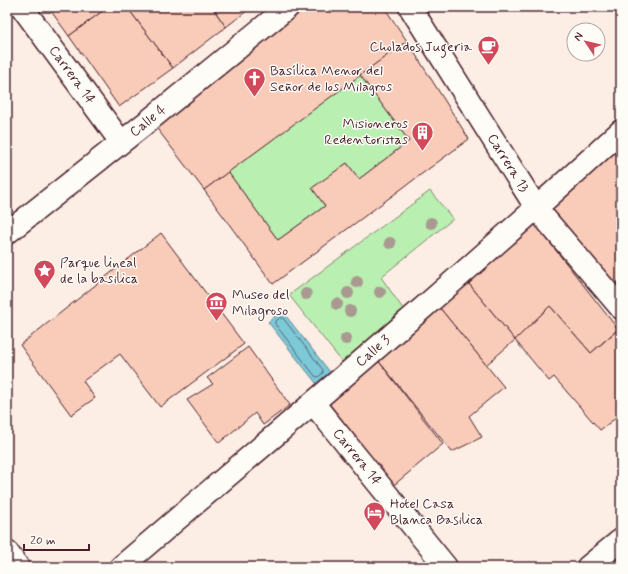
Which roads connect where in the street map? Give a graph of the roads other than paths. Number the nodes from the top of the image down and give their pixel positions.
1 (22, 7) edge
2 (288, 7) edge
3 (410, 7) edge
4 (621, 132) edge
5 (121, 142) junction
6 (536, 209) junction
7 (7, 233) edge
8 (621, 308) edge
9 (313, 403) junction
10 (621, 540) edge
11 (7, 552) edge
12 (18, 567) edge
13 (121, 567) edge
14 (446, 567) edge
15 (588, 567) edge

1 - 5 street, Carrera 14
2 - 5 street, Calle 4
3 - 6 street, Carrera 13
4 - 6 street, Calle 3
5 - 7 street, Calle 4
6 - 8 street, Carrera 13
6 - 9 street, Calle 3
9 - 13 street, Calle 3
9 - 14 street, Carrera 14
10 - 15 street
11 - 12 street

